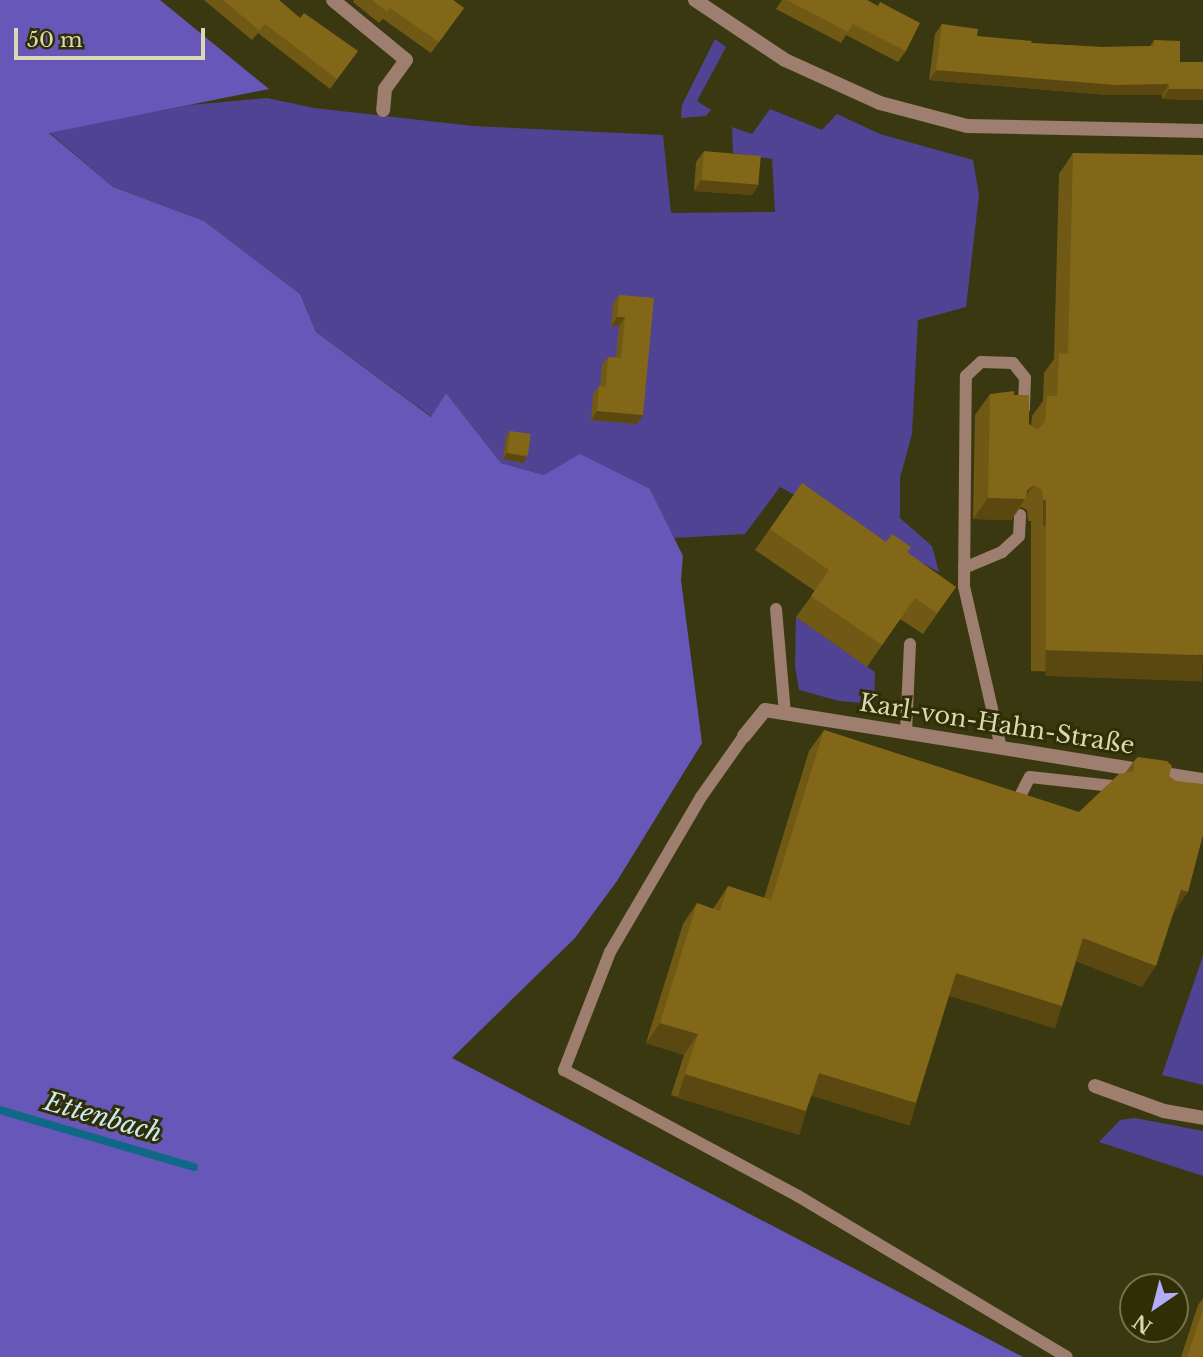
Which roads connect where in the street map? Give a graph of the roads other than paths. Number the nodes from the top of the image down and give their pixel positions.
1 (332, 0) edge
2 (695, 0) edge
3 (383, 110) dead end
4 (1203, 131) edge
5 (1023, 426) edge
6 (1020, 515) edge
7 (964, 568) junction
8 (776, 609) dead end
9 (910, 644) dead end
10 (785, 713) junction
11 (906, 733) junction
12 (744, 736) joint
13 (1001, 748) junction
14 (1203, 780) edge
15 (1113, 786) edge
16 (1017, 802) edge
17 (1095, 1086) dead end
18 (1203, 1118) edge
19 (1067, 1357) edge

1 - 3 street
2 - 4 street
5 - 7 lane
6 - 7 lane
7 - 13 lane
8 - 10 lane
9 - 11 lane
10 - 11 street, Karl-von-Hahn-Straße
10 - 12 street, Karl-von-Hahn-Straße
11 - 13 street, Karl-von-Hahn-Straße
12 - 19 lane
13 - 14 street, Karl-von-Hahn-Straße
15 - 16 lane
17 - 18 street

